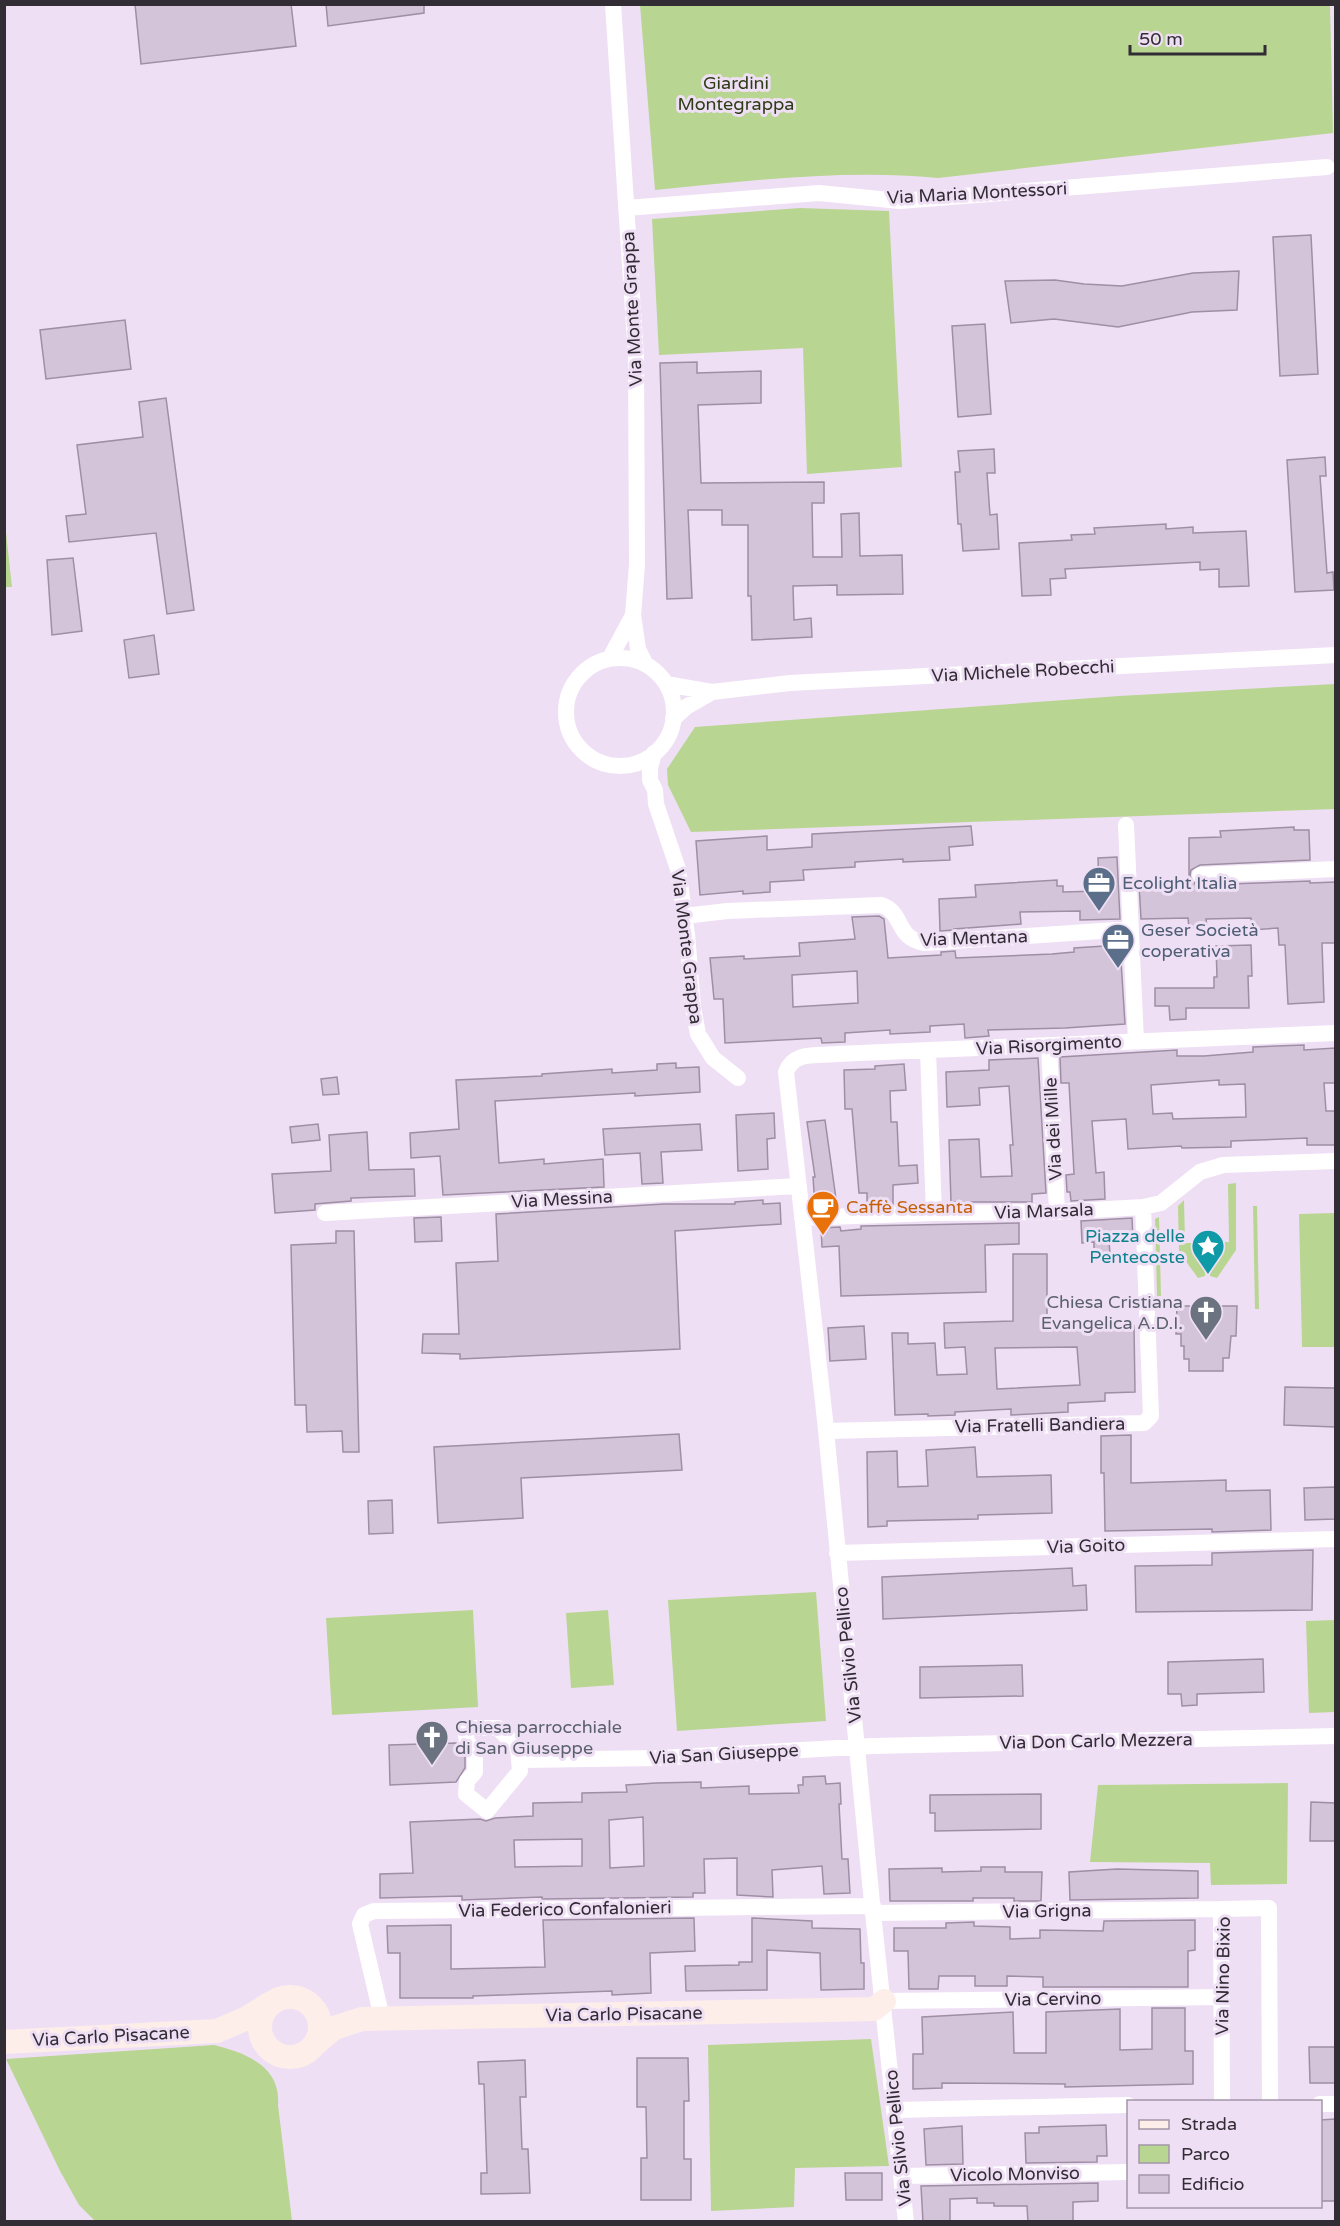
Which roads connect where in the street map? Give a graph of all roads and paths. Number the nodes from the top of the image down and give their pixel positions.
1 (613, 4) edge
2 (1327, 167) dead end
3 (626, 208) junction
4 (633, 615) junction
5 (1335, 655) edge
6 (610, 658) junction
7 (645, 663) junction
8 (666, 684) junction
9 (712, 692) junction
10 (673, 719) junction
11 (654, 753) junction
12 (622, 766) junction
13 (656, 804) junction
14 (1126, 825) dead end
15 (1335, 869) edge
16 (1200, 875) dead end
17 (685, 916) junction
18 (1131, 929) junction
19 (1335, 1033) edge
20 (1136, 1041) junction
21 (1049, 1045) junction
22 (928, 1051) junction
23 (738, 1078) dead end
24 (787, 1088) joint
25 (1335, 1161) edge
26 (799, 1186) junction
27 (1143, 1207) junction
28 (1057, 1212) junction
29 (326, 1213) dead end
30 (934, 1213) junction
31 (802, 1218) junction
32 (826, 1431) junction
33 (1335, 1539) edge
34 (837, 1553) junction
35 (1335, 1736) edge
36 (857, 1747) junction
37 (519, 1760) junction
38 (1221, 1909) junction
39 (873, 1910) junction
40 (1222, 1997) junction
41 (884, 2001) junction
42 (271, 2003) junction
43 (309, 2003) junction
44 (372, 2019) junction
45 (217, 2031) junction
46 (4, 2042) edge
47 (315, 2044) junction
48 (269, 2050) junction
49 (1222, 2100) edge
50 (1270, 2100) edge
51 (1127, 2105) edge
52 (895, 2110) junction
53 (1127, 2172) edge
54 (901, 2176) junction
55 (906, 2222) edge

1 - 3 street, Via Monte Grappa
2 - 3 street, Via Maria Montessori
3 - 4 street, Via Monte Grappa
4 - 6 street, Via Monte Grappa
4 - 7 street, Via Monte Grappa
5 - 9 street, Via Michele Robecchi
6 - 7 street
6 - 12 street
7 - 8 street
8 - 9 street, Via Michele Robecchi
8 - 10 street
9 - 10 street, Via Michele Robecchi
10 - 11 street
11 - 12 street
11 - 13 street, Via Monte Grappa
12 - 13 street, Via Monte Grappa
13 - 17 street, Via Monte Grappa
14 - 18 street
15 - 16 street
17 - 18 street, Via Mentana
17 - 23 street, Via Monte Grappa
18 - 20 street
19 - 20 street, Via Risorgimento
20 - 21 street, Via Risorgimento
21 - 22 street, Via Risorgimento
21 - 28 street, Via dei Mille
22 - 24 street, Via Risorgimento
22 - 30 street
24 - 26 street, Via Silvio Pellico
25 - 27 street
26 - 29 street, Via Messina
26 - 31 street, Via Silvio Pellico
27 - 28 street, Via Marsala
27 - 32 street, Via Fratelli Bandiera
28 - 30 street, Via Marsala
30 - 31 street, Via Marsala
31 - 32 street, Via Silvio Pellico
32 - 34 street, Via Silvio Pellico
33 - 34 street, Via Goito
34 - 36 street, Via Silvio Pellico
35 - 36 street, Via Don Carlo Mezzera
36 - 37 street, Via San Giuseppe
36 - 39 street, Via Silvio Pellico
37 - 37 street
38 - 39 street, Via Grigna
38 - 40 street, Via Nino Bixio
38 - 50 street, Via Nino Bixio
39 - 41 street, Via Silvio Pellico
39 - 44 street, Via Federico Confalonieri
40 - 41 street, Via Cervino
40 - 49 street, Via Nino Bixio
41 - 44 street, Via Carlo Pisacane
41 - 52 street, Via Silvio Pellico
42 - 43 street
42 - 45 street, Via Carlo Pisacane
42 - 48 street
43 - 44 street, Via Carlo Pisacane
43 - 47 street
44 - 47 street, Via Carlo Pisacane
45 - 46 street, Via Carlo Pisacane
45 - 48 street, Via Carlo Pisacane
47 - 48 street
51 - 52 street
52 - 54 street, Via Silvio Pellico
53 - 54 street, Vicolo Monviso
54 - 55 street, Via Silvio Pellico

